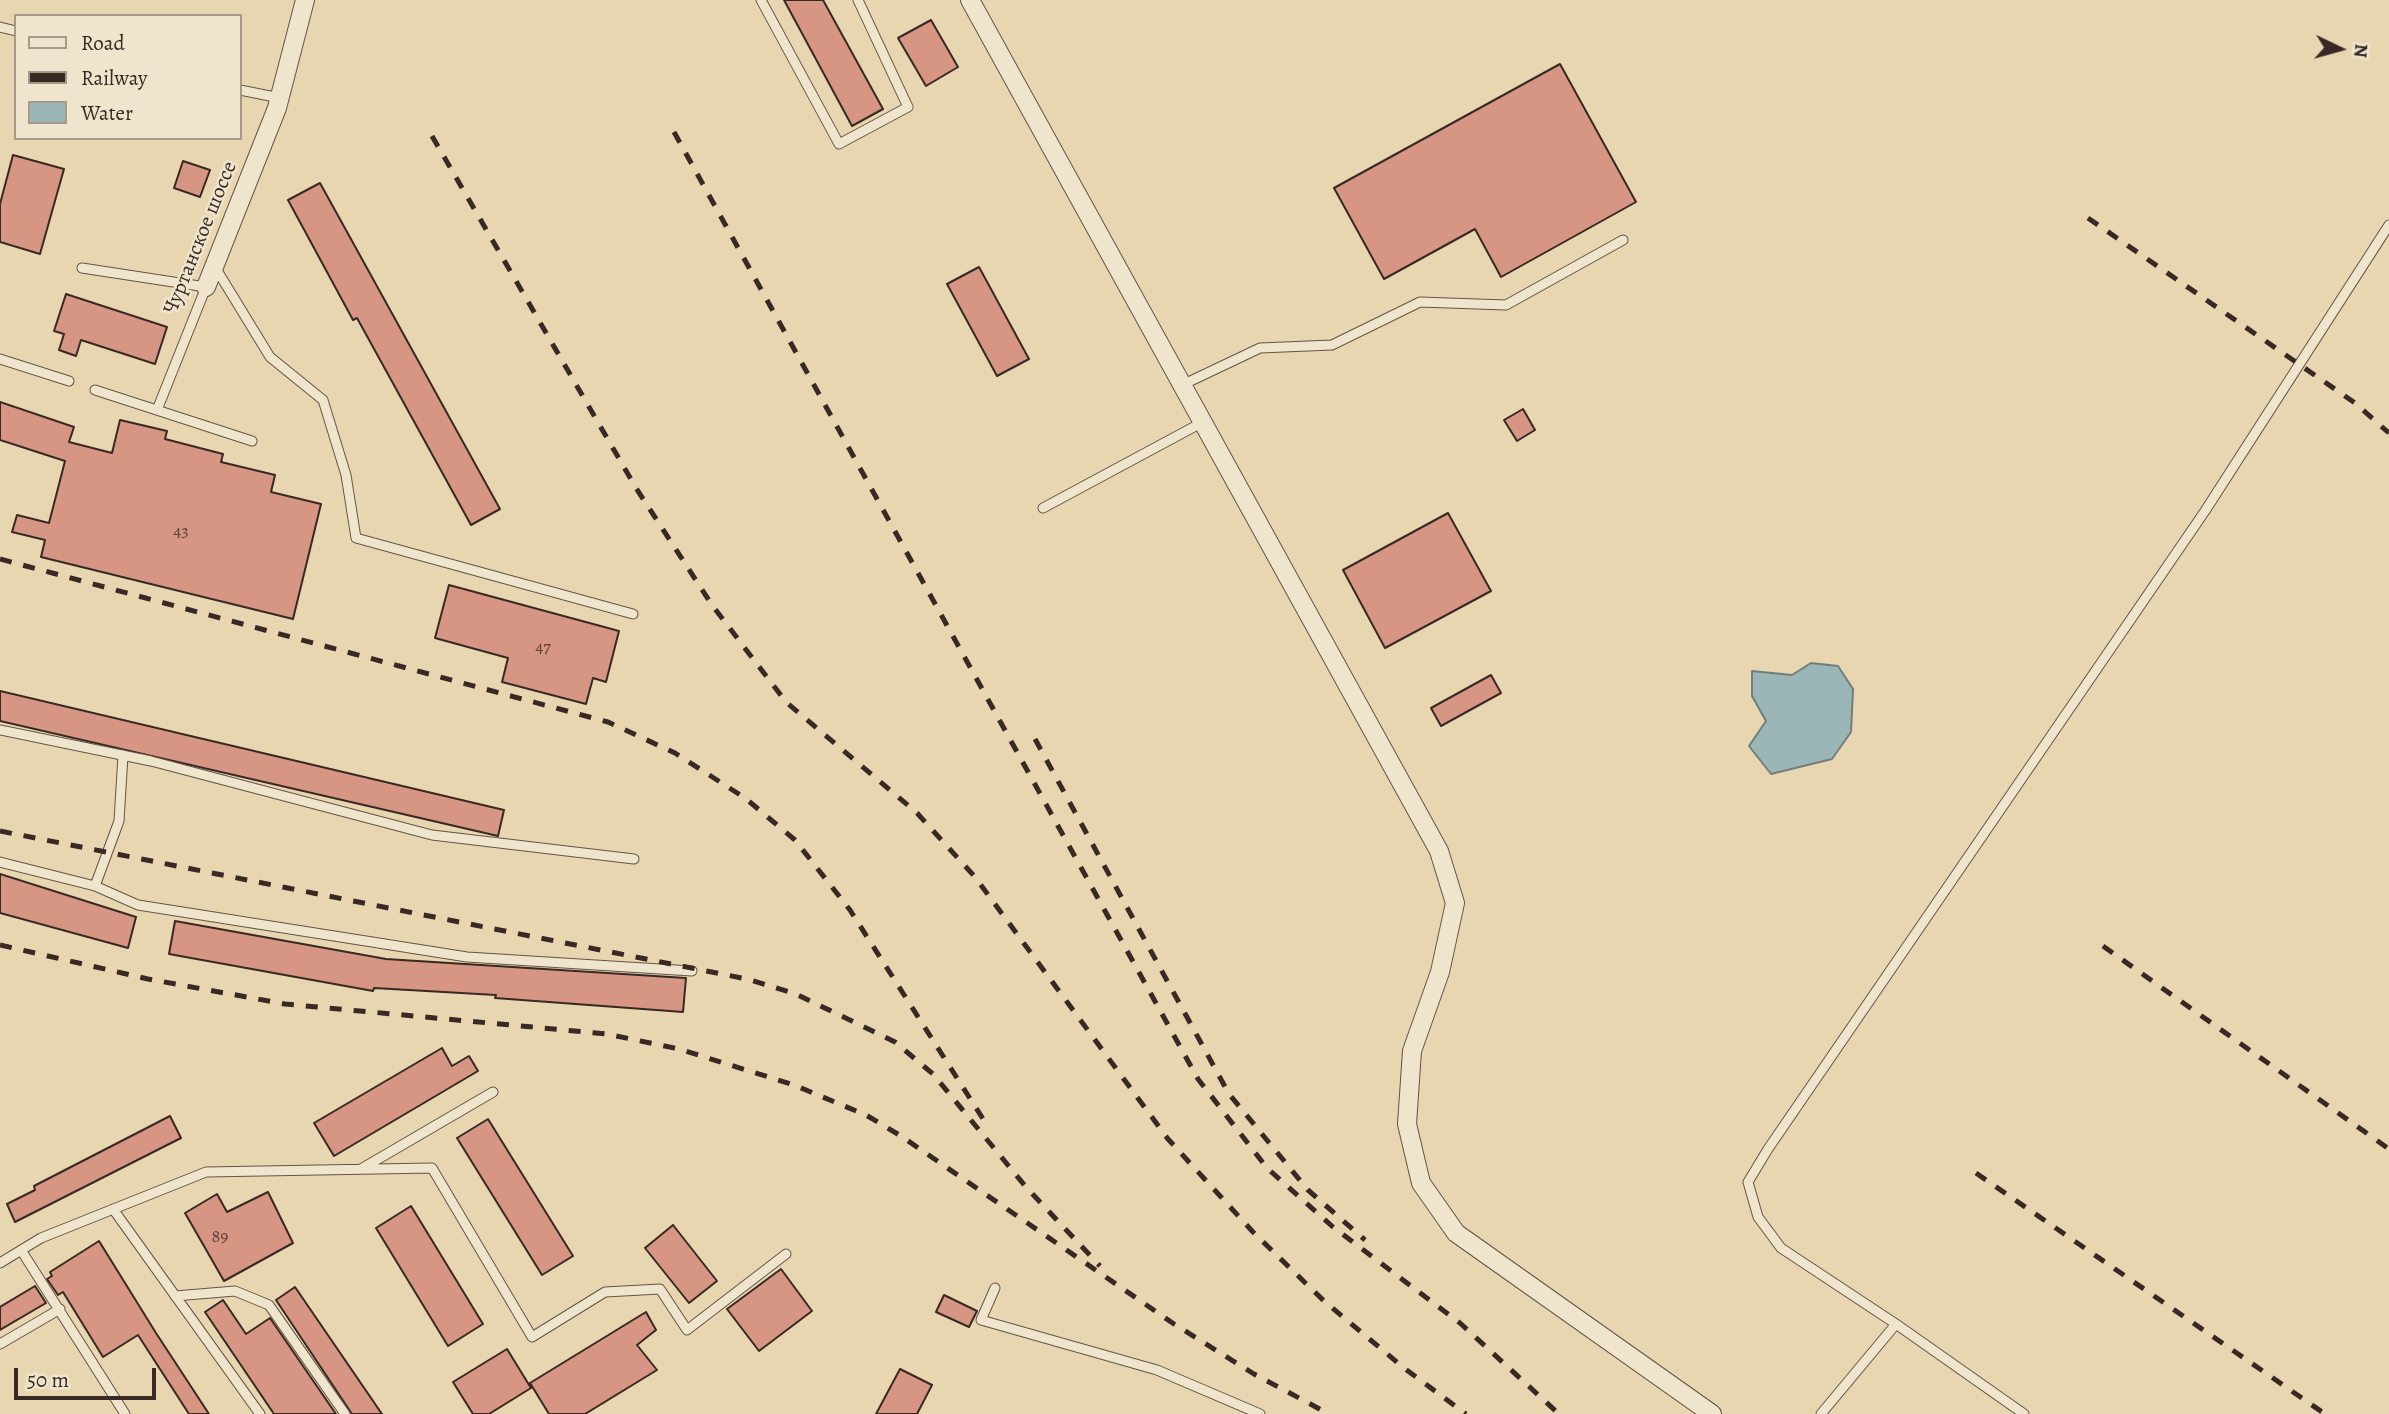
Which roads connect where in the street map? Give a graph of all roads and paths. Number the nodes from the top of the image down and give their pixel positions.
1 (305, 0) edge
2 (761, 0) edge
3 (858, 0) edge
4 (970, 0) edge
5 (242, 90) edge
6 (280, 98) junction
7 (2389, 225) edge
8 (1623, 240) dead end
9 (215, 265) junction
10 (82, 268) dead end
11 (206, 287) junction
12 (0, 359) edge
13 (69, 381) dead end
14 (1182, 384) junction
15 (95, 390) dead end
16 (157, 410) junction
17 (1203, 422) junction
18 (252, 441) dead end
19 (1042, 508) dead end
20 (633, 614) dead end
21 (0, 730) edge
22 (122, 755) junction
23 (634, 859) dead end
24 (0, 862) edge
25 (95, 886) junction
26 (692, 971) dead end
27 (492, 1092) dead end
28 (361, 1170) junction
29 (113, 1209) junction
30 (21, 1250) junction
31 (786, 1254) dead end
32 (0, 1263) edge
33 (995, 1288) dead end
34 (175, 1296) junction
35 (60, 1309) junction
36 (1896, 1324) junction
37 (0, 1344) edge
38 (125, 1414) edge
39 (260, 1414) edge
40 (345, 1414) edge
41 (1260, 1414) edge
42 (1712, 1414) edge
43 (1821, 1414) edge
44 (2024, 1414) edge

1 - 6 street, Чуртанское шоссе
2 - 3 lane
4 - 14 street
5 - 6 lane
6 - 9 street, Чуртанское шоссе
7 - 36 lane
8 - 14 lane
9 - 11 street, Чуртанское шоссе
9 - 20 lane
10 - 11 lane
11 - 16 lane, Чуртанское шоссе
12 - 13 lane
14 - 17 street
15 - 16 lane
16 - 18 lane
17 - 19 lane
17 - 42 street
21 - 22 lane
22 - 23 lane
22 - 25 lane
24 - 25 lane
25 - 26 lane
27 - 28 lane
28 - 29 lane
28 - 31 lane
29 - 30 lane
29 - 34 lane
30 - 32 lane
30 - 35 lane
33 - 41 lane
34 - 39 lane
34 - 40 lane
35 - 37 lane
35 - 38 lane
36 - 43 lane
36 - 44 lane

